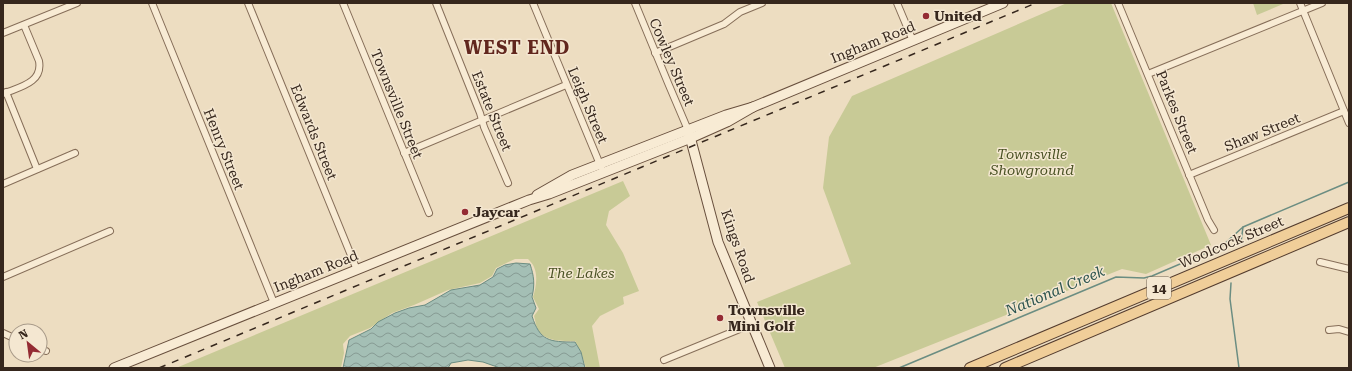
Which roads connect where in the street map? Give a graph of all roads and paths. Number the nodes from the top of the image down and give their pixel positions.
1 (77, 3) edge
2 (152, 3) edge
3 (248, 3) edge
4 (343, 3) edge
5 (436, 3) edge
6 (533, 3) edge
7 (635, 3) edge
8 (762, 3) edge
9 (897, 3) edge
10 (1003, 3) edge
11 (1118, 3) edge
12 (1300, 3) edge
13 (1322, 3) edge
14 (1303, 11) junction
15 (24, 25) junction
16 (3, 33) edge
17 (913, 41) junction
18 (655, 53) junction
19 (1148, 74) junction
20 (566, 85) junction
21 (5, 93) edge
22 (1344, 111) junction
23 (482, 120) junction
24 (1349, 123) edge
25 (690, 134) junction
26 (404, 153) junction
27 (76, 154) dead end
28 (37, 169) junction
29 (601, 169) junction
30 (1189, 175) junction
31 (508, 182) dead end
32 (3, 184) edge
33 (1349, 208) edge
34 (429, 213) dead end
35 (1349, 222) edge
36 (1214, 230) dead end
37 (110, 231) dead end
38 (1320, 262) dead end
39 (1349, 269) edge
40 (357, 270) junction
41 (3, 277) edge
42 (274, 303) junction
43 (752, 324) junction
44 (1329, 330) dead end
45 (1349, 332) edge
46 (664, 360) dead end
47 (114, 368) edge
48 (770, 368) edge
49 (970, 368) edge
50 (1005, 368) edge

1 - 15 street
2 - 42 street, Henry Street
3 - 40 street, Edwards Street
4 - 26 street, Townsville Street
5 - 23 street, Estate Street
6 - 20 street, Leigh Street
7 - 18 street, Cowley Street
8 - 18 street
9 - 17 street
10 - 17 main road, Ingham Road
11 - 19 street, Parkes Street
12 - 14 street
13 - 14 street
14 - 19 street
14 - 22 street
15 - 16 street
15 - 21 street
17 - 25 main road, Ingham Road
18 - 25 street, Cowley Street
19 - 30 street, Parkes Street
20 - 23 street
20 - 29 street, Leigh Street
21 - 28 street
22 - 24 street
22 - 30 street, Shaw Street
23 - 26 street
23 - 31 street, Estate Street
25 - 29 main road, Ingham Road
25 - 43 main road, Kings Road
26 - 34 street, Townsville Street
27 - 28 street
28 - 32 street
29 - 40 main road, Ingham Road
30 - 36 street, Parkes Street
33 - 49 main road, Woolcock Street / 14
35 - 50 main road, Woolcock Street / 14
37 - 41 street
38 - 39 street
40 - 42 main road, Ingham Road
42 - 47 main road, Ingham Road
43 - 46 street
43 - 48 main road, Kings Road
44 - 45 street

